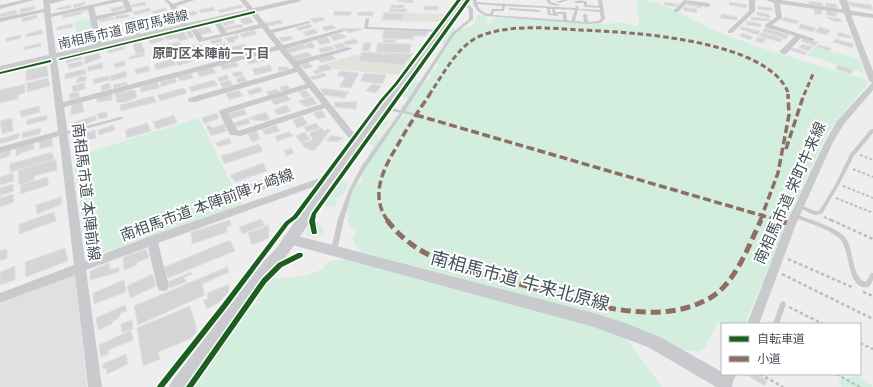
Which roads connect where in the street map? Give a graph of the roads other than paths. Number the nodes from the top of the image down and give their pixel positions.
1 (31, 0) edge
2 (63, 0) edge
3 (96, 0) edge
4 (120, 0) edge
5 (125, 0) edge
6 (166, 0) edge
7 (192, 0) edge
8 (244, 0) edge
9 (298, 0) edge
10 (539, 0) edge
11 (548, 0) edge
12 (568, 0) edge
13 (600, 0) edge
14 (687, 0) edge
15 (752, 0) edge
16 (769, 0) edge
17 (842, 0) edge
18 (470, 1) edge
19 (576, 1) edge
20 (777, 1) junction
21 (284, 2) edge
22 (511, 2) edge
23 (524, 2) dead end
24 (501, 3) edge
25 (558, 4) edge
26 (172, 5) junction
27 (708, 5) dead end
28 (0, 7) edge
29 (47, 7) edge
30 (92, 7) junction
31 (539, 7) junction
32 (548, 7) junction
33 (554, 8) junction
34 (510, 9) junction
35 (577, 9) junction
36 (602, 9) junction
37 (252, 11) junction
38 (539, 11) junction
39 (676, 11) dead end
40 (847, 12) junction
41 (491, 15) junction
42 (873, 16) edge
43 (510, 17) junction
44 (591, 17) dead end
45 (93, 19) junction
46 (133, 19) dead end
47 (215, 19) junction
48 (366, 19) dead end
49 (539, 19) junction
50 (0, 20) edge
51 (560, 20) junction
52 (565, 21) junction
53 (573, 21) junction
54 (308, 22) dead end
55 (586, 22) junction
56 (264, 25) junction
57 (187, 26) junction
58 (342, 31) dead end
59 (442, 31) junction
60 (270, 32) junction
61 (730, 32) dead end
62 (224, 35) junction
63 (139, 36) junction
64 (799, 36) junction
65 (812, 39) dead end
66 (99, 46) junction
67 (281, 47) junction
68 (348, 48) dead end
69 (783, 52) dead end
70 (54, 57) junction
71 (297, 66) junction
72 (0, 69) edge
73 (311, 85) junction
74 (872, 87) edge
75 (192, 100) dead end
76 (60, 105) junction
77 (327, 105) junction
78 (385, 108) junction
79 (402, 112) junction
80 (416, 115) dead end
81 (121, 118) dead end
82 (873, 130) edge
83 (63, 133) junction
84 (359, 142) junction
85 (0, 150) edge
86 (335, 176) junction
87 (797, 211) junction
88 (290, 239) junction
89 (152, 240) junction
90 (334, 250) junction
91 (80, 268) junction
92 (873, 275) edge
93 (163, 286) dead end
94 (0, 298) edge
95 (783, 304) road end
96 (753, 323) edge
97 (776, 323) edge
98 (726, 381) edge
99 (95, 387) edge
100 (178, 387) edge

1 - 28 street
2 - 29 street
3 - 30 street
4 - 30 street
5 - 45 street
6 - 26 lane
7 - 26 street
8 - 37 street
9 - 21 street, 南相馬市道 原町馬場線
10 - 31 lane
11 - 25 lane
12 - 25 lane
13 - 36 lane
14 - 27 street
14 - 39 street
15 - 61 street
16 - 20 street
17 - 40 street, 南相馬市道 栄町牛来線
18 - 24 lane
18 - 41 lane
18 - 59 main road
18 - 79 lane
19 - 35 lane
19 - 36 lane
20 - 40 street
20 - 64 street
21 - 37 street, 南相馬市道 原町馬場線
22 - 23 lane
22 - 24 lane
22 - 31 lane
22 - 34 lane
24 - 41 lane
25 - 33 lane
25 - 35 lane
26 - 57 street
29 - 30 street
29 - 50 street
29 - 70 street, 南相馬市道 本陣前線
30 - 45 street
31 - 32 lane
31 - 38 lane
32 - 33 lane
32 - 51 lane
33 - 52 lane
34 - 38 lane
34 - 43 lane
35 - 36 lane
35 - 53 lane
36 - 55 lane
37 - 47 street, 南相馬市道 原町馬場線
37 - 56 street
38 - 49 lane
40 - 42 street
40 - 74 street, 南相馬市道 栄町牛来線
41 - 43 lane
43 - 49 lane
44 - 55 lane
45 - 66 street
46 - 63 lane
47 - 57 street, 南相馬市道 原町馬場線
47 - 62 street
48 - 59 lane
49 - 51 lane
51 - 52 lane
52 - 53 lane
53 - 55 lane
54 - 60 street
56 - 60 street
56 - 62 street
57 - 62 street
57 - 63 street, 南相馬市道 原町馬場線
58 - 67 street
59 - 78 main road
60 - 67 street
63 - 66 street, 南相馬市道 原町馬場線
64 - 65 street
64 - 69 street
66 - 70 street, 南相馬市道 原町馬場線
67 - 71 street
67 - 76 street
68 - 71 street
70 - 72 street, 南相馬市道 原町馬場線
70 - 76 street, 南相馬市道 本陣前線
71 - 73 street
71 - 75 street
73 - 77 street
73 - 77 street
74 - 87 street, 南相馬市道 栄町牛来線
76 - 83 street, 南相馬市道 本陣前線
77 - 84 street
78 - 79 lane
78 - 84 main road
79 - 80 lane
79 - 90 lane
81 - 83 lane
82 - 87 lane
83 - 85 street
83 - 91 street, 南相馬市道 本陣前線
84 - 86 main road
86 - 88 main road
86 - 89 street, 南相馬市道 本陣前陣ヶ崎線
87 - 92 lane
87 - 96 street, 南相馬市道 栄町牛来線
88 - 90 street, 南相馬市道 牛来北原線
88 - 100 main road
89 - 91 street, 南相馬市道 本陣前陣ヶ崎線
89 - 93 street
90 - 98 street, 南相馬市道 牛来北原線
91 - 94 street, 南相馬市道 本陣前陣ヶ崎線
91 - 99 street, 南相馬市道 本陣前線
95 - 97 lane

